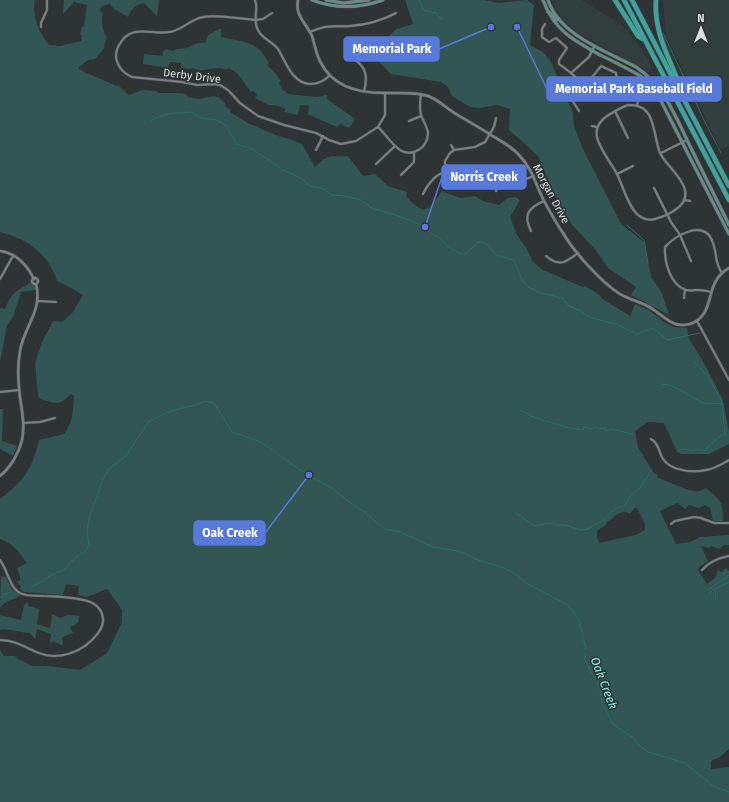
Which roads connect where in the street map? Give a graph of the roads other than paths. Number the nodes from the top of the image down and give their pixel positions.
1 (47, 0) edge
2 (255, 0) edge
3 (298, 0) edge
4 (312, 0) edge
5 (326, 0) edge
6 (369, 0) edge
7 (383, 0) edge
8 (543, 0) edge
9 (548, 0) edge
10 (615, 0) edge
11 (624, 0) edge
12 (632, 0) edge
13 (656, 0) edge
14 (548, 12) junction
15 (272, 13) dead end
16 (396, 13) dead end
17 (255, 20) junction
18 (559, 20) junction
19 (545, 24) dead end
20 (41, 27) dead end
21 (310, 32) junction
22 (644, 40) junction
23 (595, 46) junction
24 (592, 51) junction
25 (346, 53) dead end
26 (571, 73) junction
27 (330, 76) junction
28 (586, 85) junction
29 (678, 87) junction
30 (590, 88) junction
31 (364, 92) junction
32 (385, 93) junction
33 (421, 94) junction
34 (638, 100) dead end
35 (637, 106) junction
36 (579, 111) dead end
37 (615, 111) junction
38 (421, 116) junction
39 (496, 118) dead end
40 (409, 121) dead end
41 (592, 126) dead end
42 (378, 127) junction
43 (597, 127) junction
44 (490, 134) junction
45 (322, 136) junction
46 (628, 138) dead end
47 (687, 140) junction
48 (683, 142) junction
49 (451, 145) dead end
50 (394, 147) junction
51 (316, 150) dead end
52 (454, 150) junction
53 (414, 152) junction
54 (660, 153) junction
55 (376, 164) dead end
56 (633, 166) dead end
57 (495, 170) dead end
58 (445, 172) junction
59 (617, 174) junction
60 (401, 175) dead end
61 (470, 175) dead end
62 (534, 176) junction
63 (497, 181) junction
64 (472, 184) junction
65 (729, 186) edge
66 (654, 188) dead end
67 (496, 191) dead end
68 (423, 194) dead end
69 (544, 200) junction
70 (684, 200) junction
71 (729, 200) edge
72 (690, 201) dead end
73 (666, 214) junction
74 (729, 225) edge
75 (531, 231) dead end
76 (729, 234) edge
77 (680, 235) junction
78 (0, 250) edge
79 (578, 253) junction
80 (13, 255) junction
81 (546, 256) dead end
82 (691, 261) dead end
83 (729, 268) edge
84 (722, 273) junction
85 (0, 279) edge
86 (685, 290) junction
87 (711, 292) junction
88 (684, 298) dead end
89 (38, 301) junction
90 (56, 302) dead end
91 (697, 321) junction
92 (729, 380) edge
93 (19, 390) junction
94 (0, 392) edge
95 (55, 418) dead end
96 (23, 423) junction
97 (651, 438) dead end
98 (729, 460) edge
99 (0, 476) edge
100 (729, 523) edge
101 (671, 524) dead end
102 (729, 556) edge
103 (0, 560) edge
104 (702, 570) dead end
105 (0, 640) edge

1 - 20 street
2 - 17 street
3 - 21 street, Morgan Drive
4 - 7 main road
5 - 6 main road
8 - 14 main road
9 - 18 main road
10 - 22 highway
11 - 22 highway
12 - 29 highway
13 - 29 highway
14 - 18 main road
14 - 24 main road
15 - 17 street
16 - 21 street
17 - 27 street
17 - 45 street, Derby Drive
18 - 23 main road
19 - 26 street
21 - 27 street, Morgan Drive
22 - 71 highway
23 - 24 street
23 - 47 main road
24 - 26 street
24 - 48 main road
25 - 31 street
26 - 28 street
27 - 31 street, Morgan Drive
28 - 30 street
28 - 30 street
29 - 65 highway
30 - 36 street
31 - 32 street, Morgan Drive
32 - 33 street, Morgan Drive
32 - 42 street
33 - 38 street
33 - 44 street, Morgan Drive
34 - 35 street
35 - 37 street
35 - 54 street
37 - 43 street
37 - 46 street
38 - 40 street
38 - 53 street
39 - 44 street
41 - 43 street
42 - 45 street, Derby Drive
42 - 50 street
43 - 59 street
44 - 52 street
44 - 62 street, Morgan Drive
45 - 51 street
47 - 48 street
47 - 74 main road
48 - 54 street
48 - 76 main road
49 - 52 street
50 - 53 street
50 - 55 street
52 - 58 street
53 - 60 street
54 - 70 street
56 - 59 street
57 - 63 street
58 - 64 street
58 - 68 street
59 - 73 street
61 - 64 street
62 - 63 street
62 - 69 street, Morgan Drive
63 - 64 street
63 - 67 street
66 - 73 street
69 - 75 street
69 - 79 street, Morgan Drive
70 - 72 street
70 - 73 street
73 - 77 street
77 - 82 street
77 - 84 street
77 - 86 street
78 - 80 street
79 - 81 street
79 - 91 street, Morgan Drive
80 - 85 street
80 - 89 street
83 - 84 street
84 - 87 street
86 - 87 street
86 - 88 street
87 - 91 street
89 - 90 street
89 - 93 street
91 - 92 street
93 - 94 street
93 - 96 street
95 - 96 street
96 - 99 street
97 - 98 street
100 - 101 street
102 - 104 street
103 - 105 street

